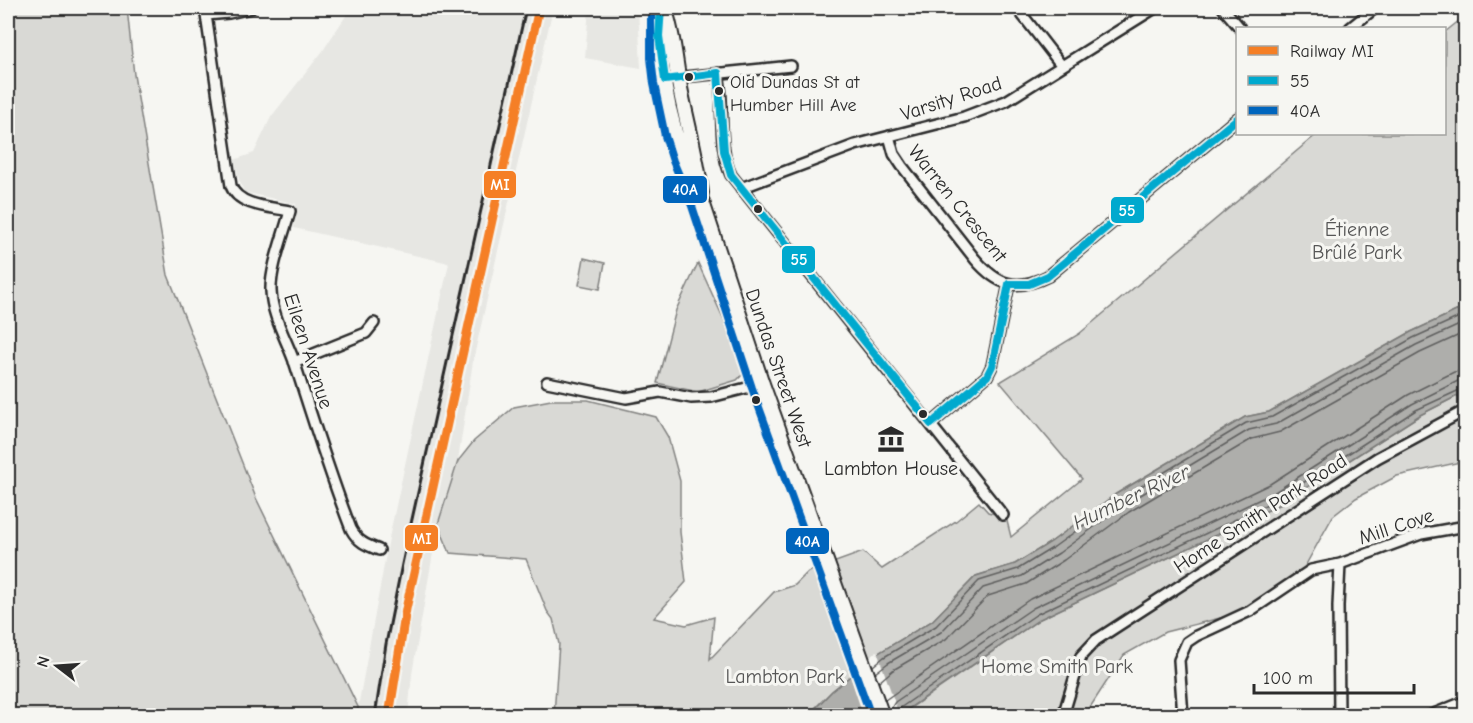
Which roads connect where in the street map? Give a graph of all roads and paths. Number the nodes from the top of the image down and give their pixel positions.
1 (251, 8) edge
2 (662, 8) edge
3 (1017, 8) edge
4 (1155, 8) edge
5 (1223, 8) edge
6 (1375, 8) edge
7 (205, 11) edge
8 (1239, 27) edge
9 (1351, 27) edge
10 (791, 66) dead end
11 (1062, 66) junction
12 (718, 73) junction
13 (672, 79) junction
14 (1236, 120) edge
15 (889, 136) junction
16 (741, 189) junction
17 (1009, 284) junction
18 (374, 323) dead end
19 (294, 362) junction
20 (547, 382) dead end
21 (762, 384) junction
22 (1466, 410) edge
23 (931, 424) junction
24 (1003, 515) dead end
25 (1466, 526) edge
26 (380, 550) dead end
27 (1340, 564) junction
28 (1466, 701) edge
29 (882, 716) edge
30 (1063, 716) edge
31 (1183, 716) edge
32 (1339, 716) edge
33 (1430, 716) edge

1 - 7 street
2 - 13 main road, Dundas Street West
3 - 11 street
4 - 11 street, Varsity Road
5 - 8 street
6 - 9 street
7 - 19 street, Eileen Avenue
10 - 12 street
11 - 15 street, Varsity Road
12 - 13 street
12 - 16 street
13 - 21 main road, Dundas Street West
14 - 17 street, Warren Crescent
15 - 16 street, Varsity Road
15 - 17 street, Warren Crescent
16 - 23 street
17 - 23 street
18 - 19 street
19 - 26 street, Eileen Avenue
20 - 21 street
21 - 29 main road, Dundas Street West
22 - 30 street, Home Smith Park Road
23 - 24 street
25 - 27 street, Mill Cove
27 - 31 street, Mill Cove
27 - 32 street
28 - 33 street

